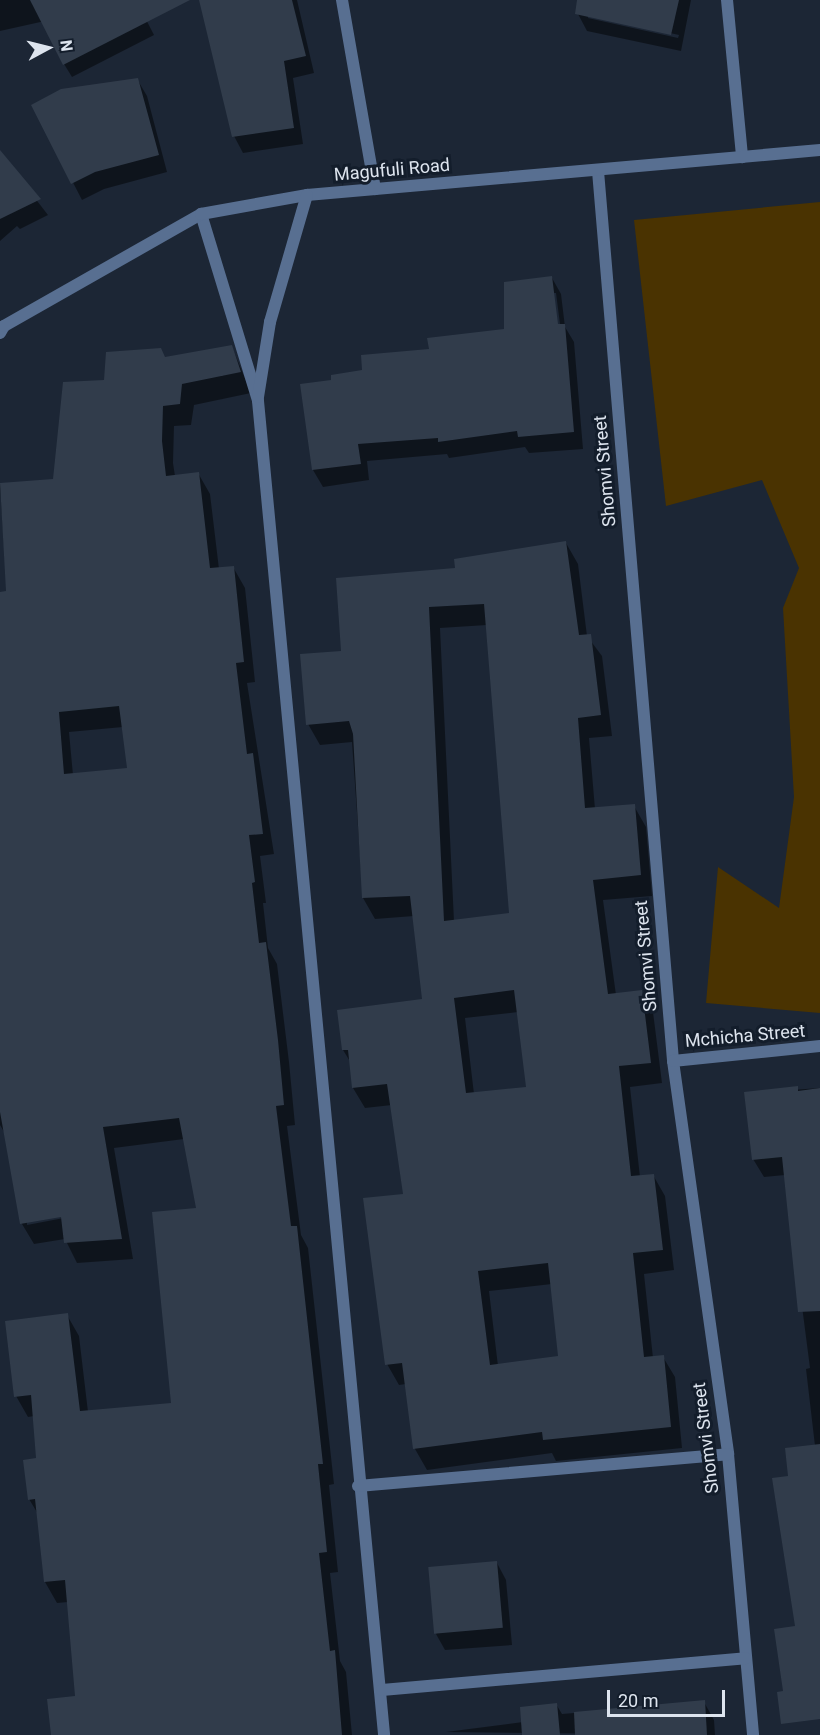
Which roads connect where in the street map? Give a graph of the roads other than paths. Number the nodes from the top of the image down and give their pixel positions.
1 (342, 0) edge
2 (727, 0) edge
3 (820, 150) edge
4 (742, 157) junction
5 (598, 171) junction
6 (375, 189) junction
7 (307, 195) junction
8 (201, 214) junction
9 (0, 333) edge
10 (258, 401) junction
11 (820, 1047) edge
12 (673, 1060) junction
13 (728, 1454) junction
14 (358, 1486) junction
15 (746, 1658) junction
16 (382, 1690) junction
17 (384, 1735) edge
18 (753, 1735) edge

1 - 6 street
2 - 4 street
3 - 4 street, Magufuli Road
4 - 5 street, Magufuli Road
5 - 6 street, Magufuli Road
5 - 12 street, Shomvi Street
6 - 7 street, Magufuli Road
7 - 8 street, Magufuli Road
7 - 10 street
8 - 9 street, Magufuli Road
8 - 10 street
10 - 14 street
11 - 12 street, Mchicha Street
12 - 13 street, Shomvi Street
13 - 14 street
13 - 15 street, Shomvi Street
14 - 16 street
15 - 16 street
15 - 18 street, Shomvi Street
16 - 17 street

